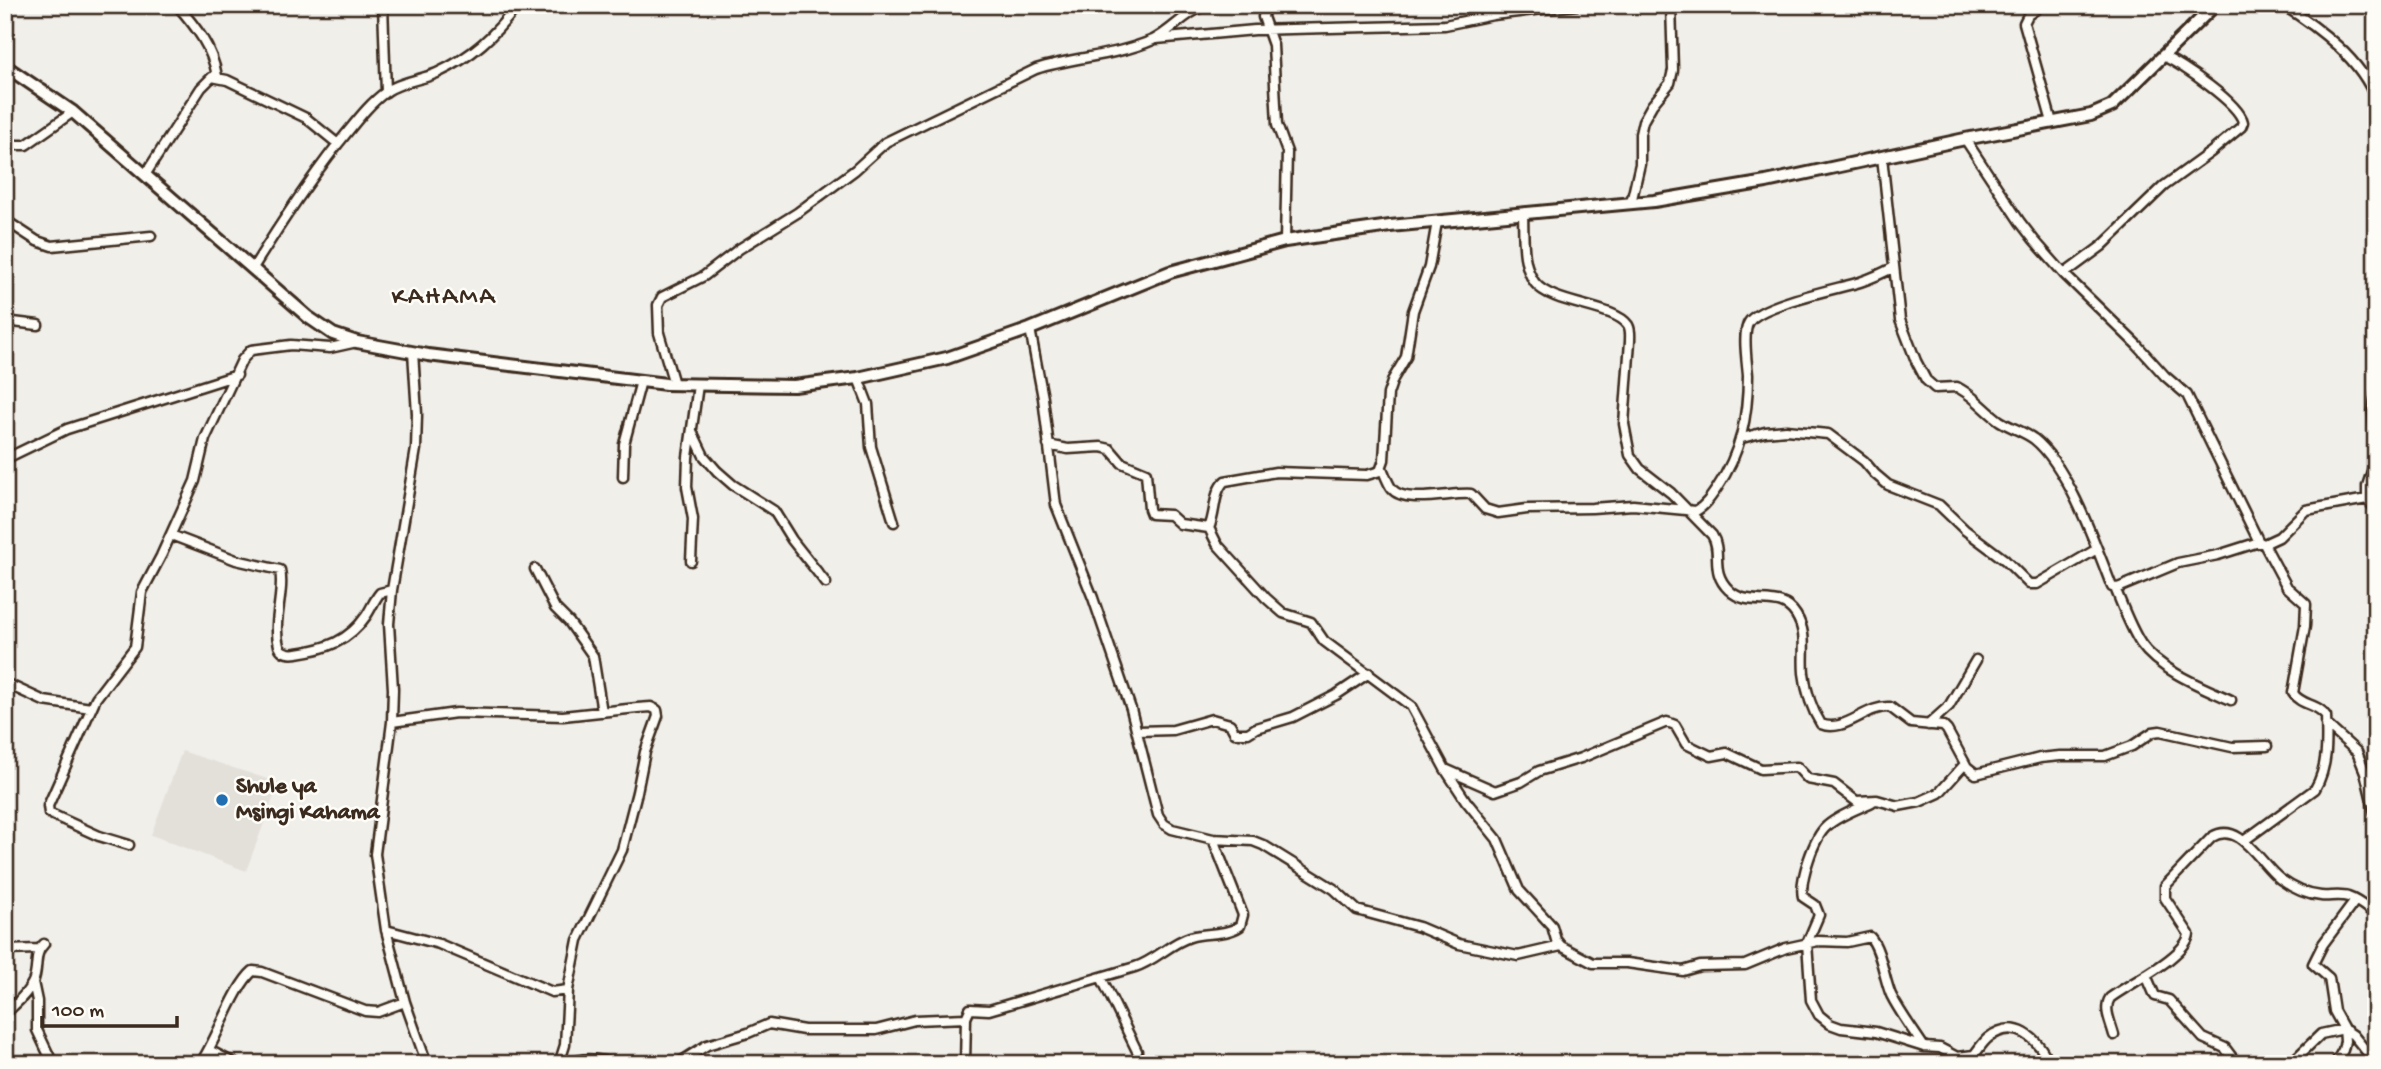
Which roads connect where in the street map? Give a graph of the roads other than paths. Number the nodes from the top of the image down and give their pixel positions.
1 (177, 5) edge
2 (383, 5) edge
3 (518, 5) edge
4 (1207, 5) edge
5 (1265, 5) edge
6 (1577, 5) edge
7 (1671, 5) edge
8 (2042, 5) edge
9 (2215, 5) edge
10 (2283, 5) edge
11 (1269, 30) junction
12 (1156, 39) junction
13 (2163, 56) junction
14 (5, 66) edge
15 (217, 76) junction
16 (386, 92) junction
17 (2376, 100) edge
18 (73, 112) junction
19 (2052, 122) junction
20 (1965, 139) junction
21 (338, 144) junction
22 (5, 145) edge
23 (1882, 157) junction
24 (145, 175) junction
25 (1631, 203) junction
26 (1523, 214) junction
27 (5, 220) edge
28 (1437, 222) junction
29 (151, 236) dead end
30 (1285, 241) junction
31 (1894, 267) junction
32 (253, 268) junction
33 (2064, 274) junction
34 (5, 321) edge
35 (38, 326) dead end
36 (1030, 329) junction
37 (357, 342) junction
38 (414, 352) junction
39 (237, 375) junction
40 (858, 378) junction
41 (641, 381) junction
42 (674, 384) junction
43 (698, 385) junction
44 (2376, 393) edge
45 (692, 431) junction
46 (1742, 438) junction
47 (1048, 445) junction
48 (2376, 448) edge
49 (5, 458) edge
50 (2376, 459) edge
51 (1382, 468) junction
52 (624, 477) dead end
53 (2367, 499) junction
54 (2376, 510) edge
55 (1689, 511) junction
56 (894, 522) dead end
57 (1209, 528) junction
58 (171, 535) junction
59 (2261, 543) junction
60 (2097, 549) junction
61 (691, 561) dead end
62 (534, 569) dead end
63 (826, 583) dead end
64 (2115, 588) junction
65 (392, 590) junction
66 (1976, 660) dead end
67 (1369, 673) junction
68 (5, 683) edge
69 (2231, 699) dead end
70 (91, 708) junction
71 (602, 712) junction
72 (392, 722) junction
73 (2326, 724) junction
74 (1928, 726) junction
75 (1138, 731) junction
76 (2267, 746) dead end
77 (1965, 764) junction
78 (1445, 769) junction
79 (1877, 800) junction
80 (2376, 817) edge
81 (1213, 839) junction
82 (2245, 840) junction
83 (129, 845) dead end
84 (2355, 901) junction
85 (2376, 915) edge
86 (386, 930) junction
87 (1807, 943) junction
88 (1561, 946) junction
89 (5, 950) edge
90 (2146, 975) junction
91 (1101, 977) junction
92 (33, 982) junction
93 (568, 990) junction
94 (405, 1002) junction
95 (5, 1014) edge
96 (966, 1018) junction
97 (2344, 1029) junction
98 (2114, 1035) dead end
99 (1924, 1047) junction
100 (209, 1051) junction
101 (1137, 1051) dead end
102 (2376, 1063) edge
103 (53, 1064) edge
104 (200, 1064) edge
105 (236, 1064) edge
106 (427, 1064) edge
107 (559, 1064) edge
108 (569, 1064) edge
109 (614, 1064) edge
110 (677, 1064) edge
111 (965, 1064) edge
112 (2049, 1064) edge
113 (2237, 1064) edge
114 (2290, 1064) edge
115 (2335, 1064) edge

1 - 15 street
2 - 16 street
3 - 16 street
4 - 12 street
5 - 11 street
6 - 11 street
7 - 25 street
8 - 19 street
9 - 13 main road
10 - 17 street
11 - 12 street
11 - 30 street
12 - 42 street
13 - 19 main road
13 - 33 street
14 - 18 main road
15 - 21 street
15 - 24 street
16 - 21 street
18 - 22 street
18 - 24 main road
19 - 20 main road
20 - 23 main road
20 - 33 street
21 - 32 street
23 - 25 main road
23 - 31 street
24 - 32 main road
25 - 26 main road
26 - 28 main road
26 - 55 street
27 - 29 street
28 - 30 main road
28 - 51 street
30 - 36 main road
31 - 46 street
31 - 60 street
32 - 37 main road
33 - 59 street
34 - 35 street
36 - 40 main road
36 - 47 street
37 - 38 main road
37 - 39 street
38 - 41 main road
38 - 65 street
39 - 49 street
39 - 58 street
40 - 43 main road
40 - 56 street
41 - 42 main road
41 - 52 street
42 - 43 main road
43 - 45 street
44 - 48 street
45 - 61 street
45 - 63 street
46 - 55 street
46 - 60 street
47 - 57 street
47 - 75 street
50 - 53 street
51 - 55 street
51 - 57 street
53 - 54 street
53 - 59 street
55 - 74 street
57 - 67 street
58 - 65 street
58 - 70 street
59 - 64 street
59 - 73 street
60 - 64 street
62 - 71 street
64 - 69 street
65 - 72 street
66 - 74 street
67 - 75 street
67 - 78 street
68 - 70 street
70 - 83 street
71 - 72 street
71 - 93 street
72 - 86 street
73 - 80 street
73 - 82 street
74 - 77 street
75 - 81 street
76 - 77 street
77 - 79 street
78 - 79 street
78 - 88 street
79 - 87 street
81 - 88 street
81 - 91 street
82 - 84 street
82 - 90 street
84 - 85 street
84 - 97 street
86 - 93 street
86 - 94 street
87 - 88 street
87 - 99 street
87 - 99 street
89 - 92 street
90 - 98 street
90 - 113 street
91 - 96 street
91 - 101 street
92 - 95 street
92 - 103 street
93 - 107 street
94 - 100 street
94 - 106 street
96 - 110 street
96 - 111 street
97 - 102 street
97 - 114 street
97 - 115 street
99 - 112 street
100 - 104 street
100 - 105 street
108 - 109 street

